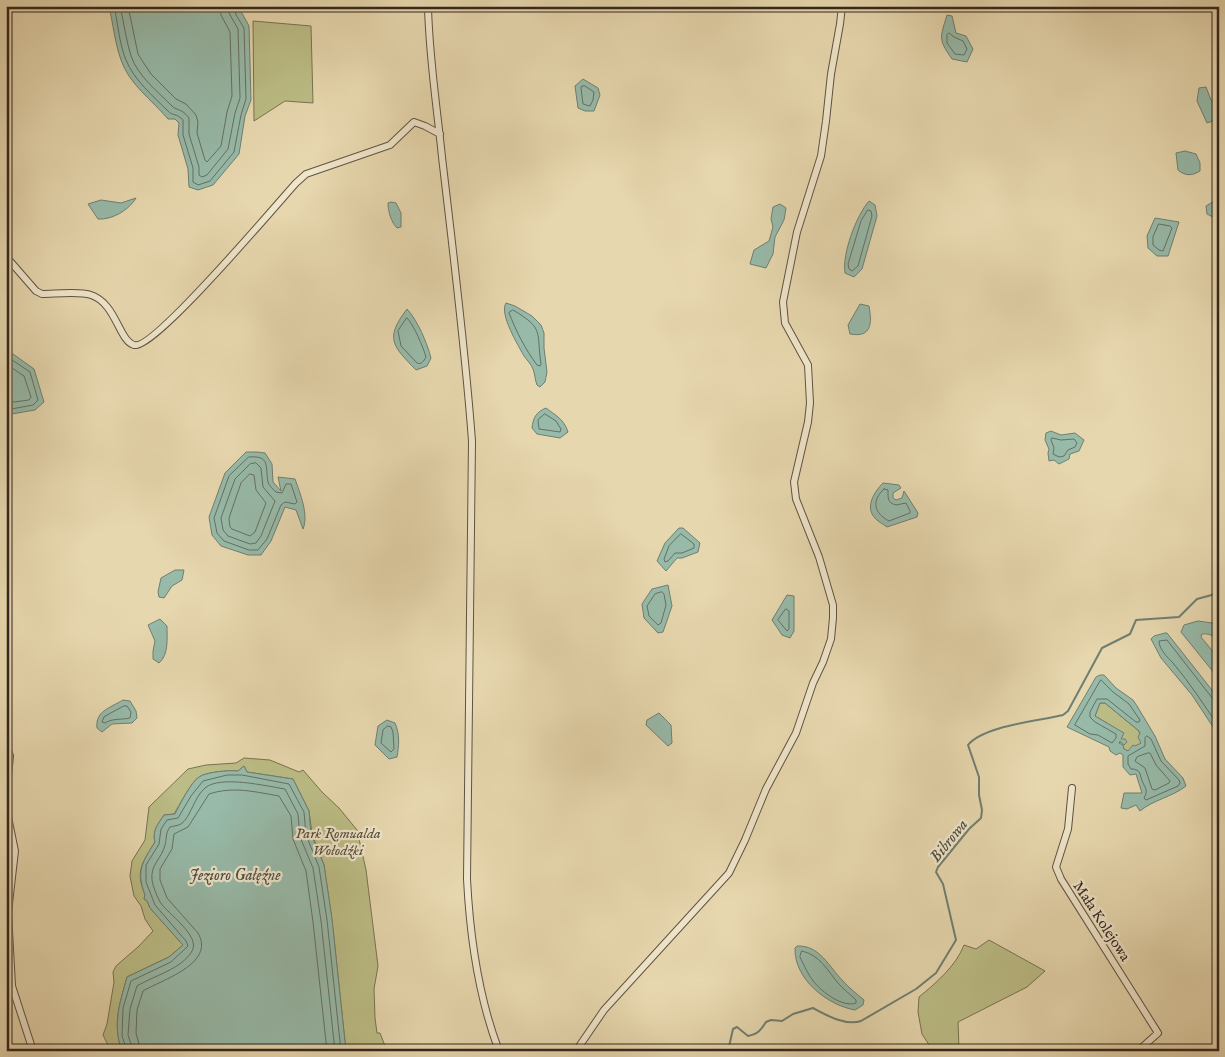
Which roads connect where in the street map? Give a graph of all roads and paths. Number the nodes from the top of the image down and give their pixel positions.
1 (428, 6) edge
2 (842, 6) edge
3 (440, 134) junction
4 (6, 258) edge
5 (6, 744) edge
6 (1072, 788) dead end
7 (6, 795) edge
8 (6, 807) edge
9 (10, 874) edge
10 (33, 1051) edge
11 (499, 1051) edge
12 (576, 1051) edge
13 (1138, 1051) edge

1 - 3 street
2 - 12 street
3 - 4 street
3 - 11 street
5 - 7 street
6 - 13 street, Mała Kolejowa
8 - 9 street
9 - 10 street

